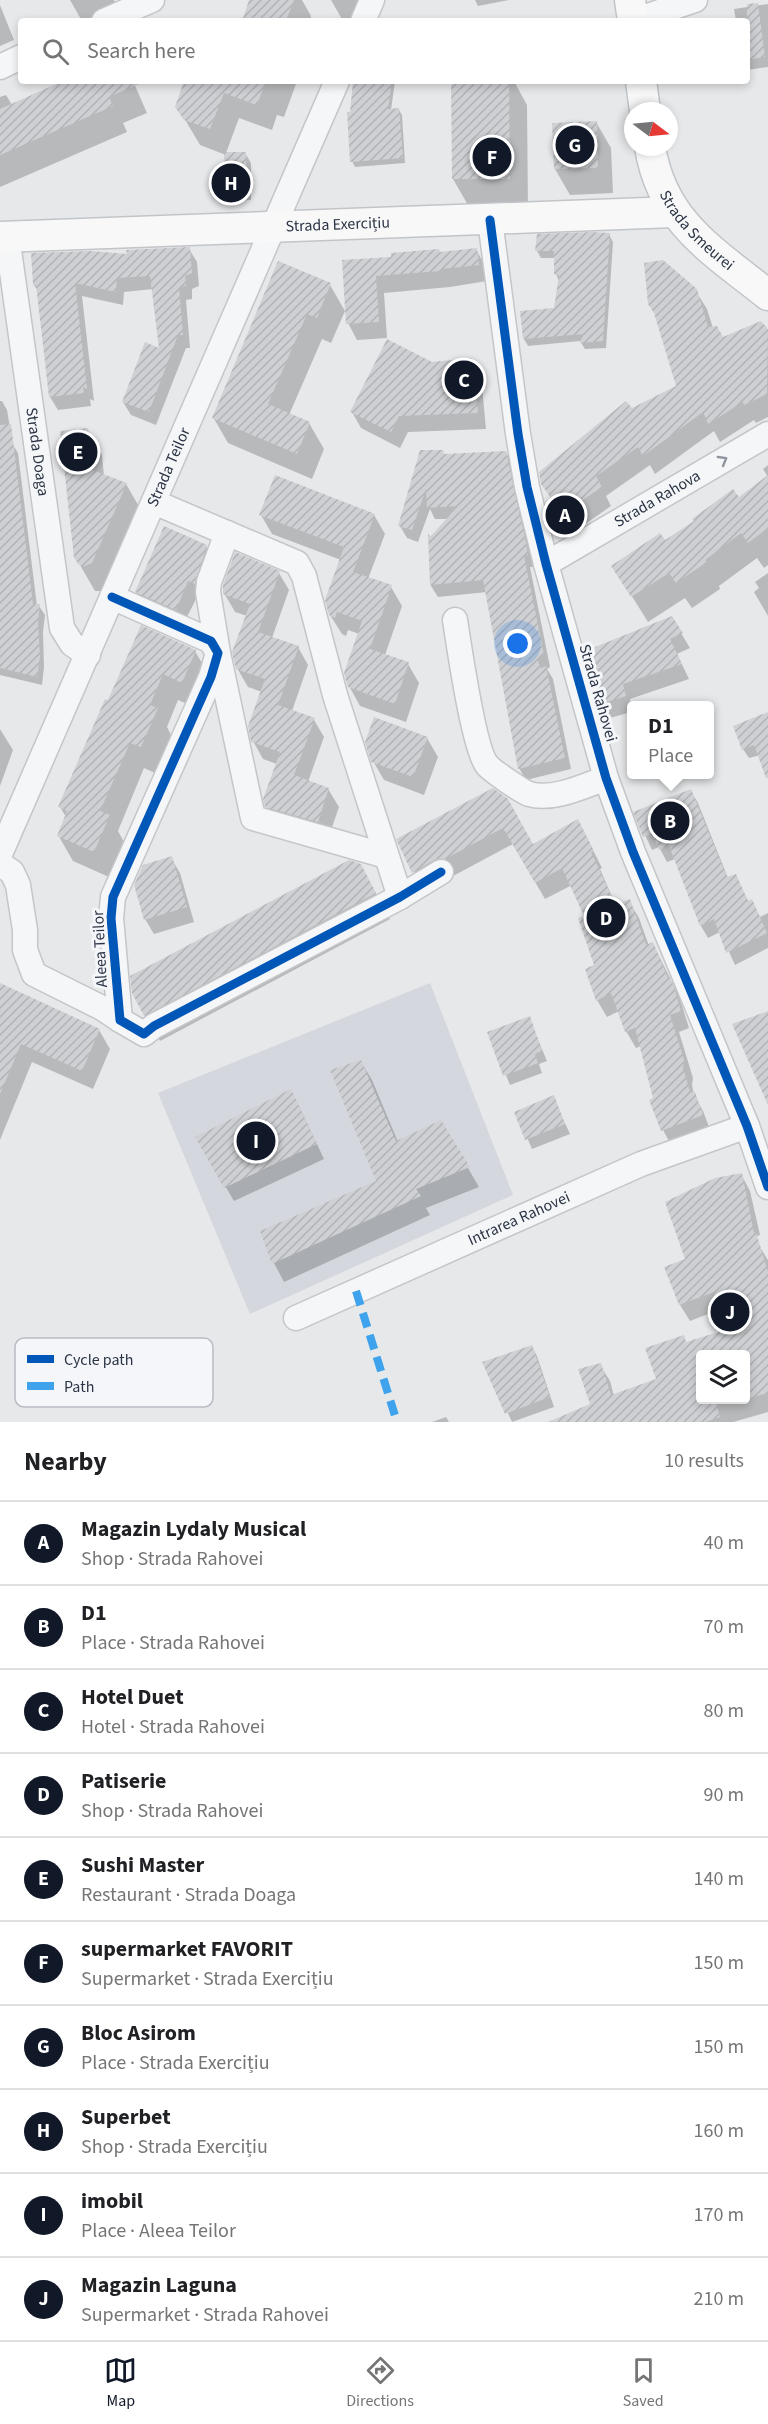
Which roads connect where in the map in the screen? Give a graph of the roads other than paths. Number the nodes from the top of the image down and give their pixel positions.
1 (152, 0) edge
2 (372, 0) edge
3 (630, 0) edge
4 (695, 0) edge
5 (111, 18) edge
6 (364, 18) edge
7 (633, 18) edge
8 (642, 18) edge
9 (18, 58) edge
10 (0, 66) edge
11 (336, 84) edge
12 (640, 84) edge
13 (644, 102) edge
14 (653, 156) edge
15 (674, 212) junction
16 (490, 220) junction
17 (274, 226) junction
18 (4, 236) edge
19 (768, 295) edge
20 (768, 434) edge
21 (154, 502) junction
22 (227, 532) junction
23 (546, 564) junction
24 (112, 597) junction
25 (454, 620) dead end
26 (218, 653) junction
27 (88, 655) junction
28 (606, 778) junction
29 (0, 854) edge
30 (386, 856) junction
31 (0, 864) edge
32 (441, 872) dead end
33 (400, 897) junction
34 (120, 1020) junction
35 (747, 1126) junction
36 (768, 1187) edge
37 (296, 1318) dead end

1 - 5 street
2 - 6 street
3 - 7 main road
4 - 8 street
9 - 10 street
11 - 17 street, Strada Teilor
12 - 13 main road
14 - 15 main road, Strada Smeurei
15 - 16 main road, Strada Exercițiu
15 - 19 main road, Strada Smeurei
16 - 17 main road, Strada Exercițiu
16 - 23 street, Strada Rahovei
17 - 18 main road, Strada Exercițiu
17 - 21 street, Strada Teilor
18 - 27 street, Strada Doaga
23 -> 20 street, Strada Rahova
21 - 22 street
21 - 24 street, Strada Teilor
22 - 26 street, Aleea Teilor
22 - 30 street
23 - 28 street, Strada Rahovei
24 - 26 street
24 - 27 street, Strada Teilor
25 - 28 street
26 - 30 street, Aleea Teilor
26 - 34 street, Aleea Teilor
27 - 29 street, Strada Teilor
28 - 35 street, Strada Rahovei
30 - 33 street
31 - 34 street, Aleea Teilor
32 - 33 street, Aleea Teilor
33 - 34 street, Aleea Teilor
35 - 36 street, Strada Rahovei
35 - 37 street, Intrarea Rahovei

